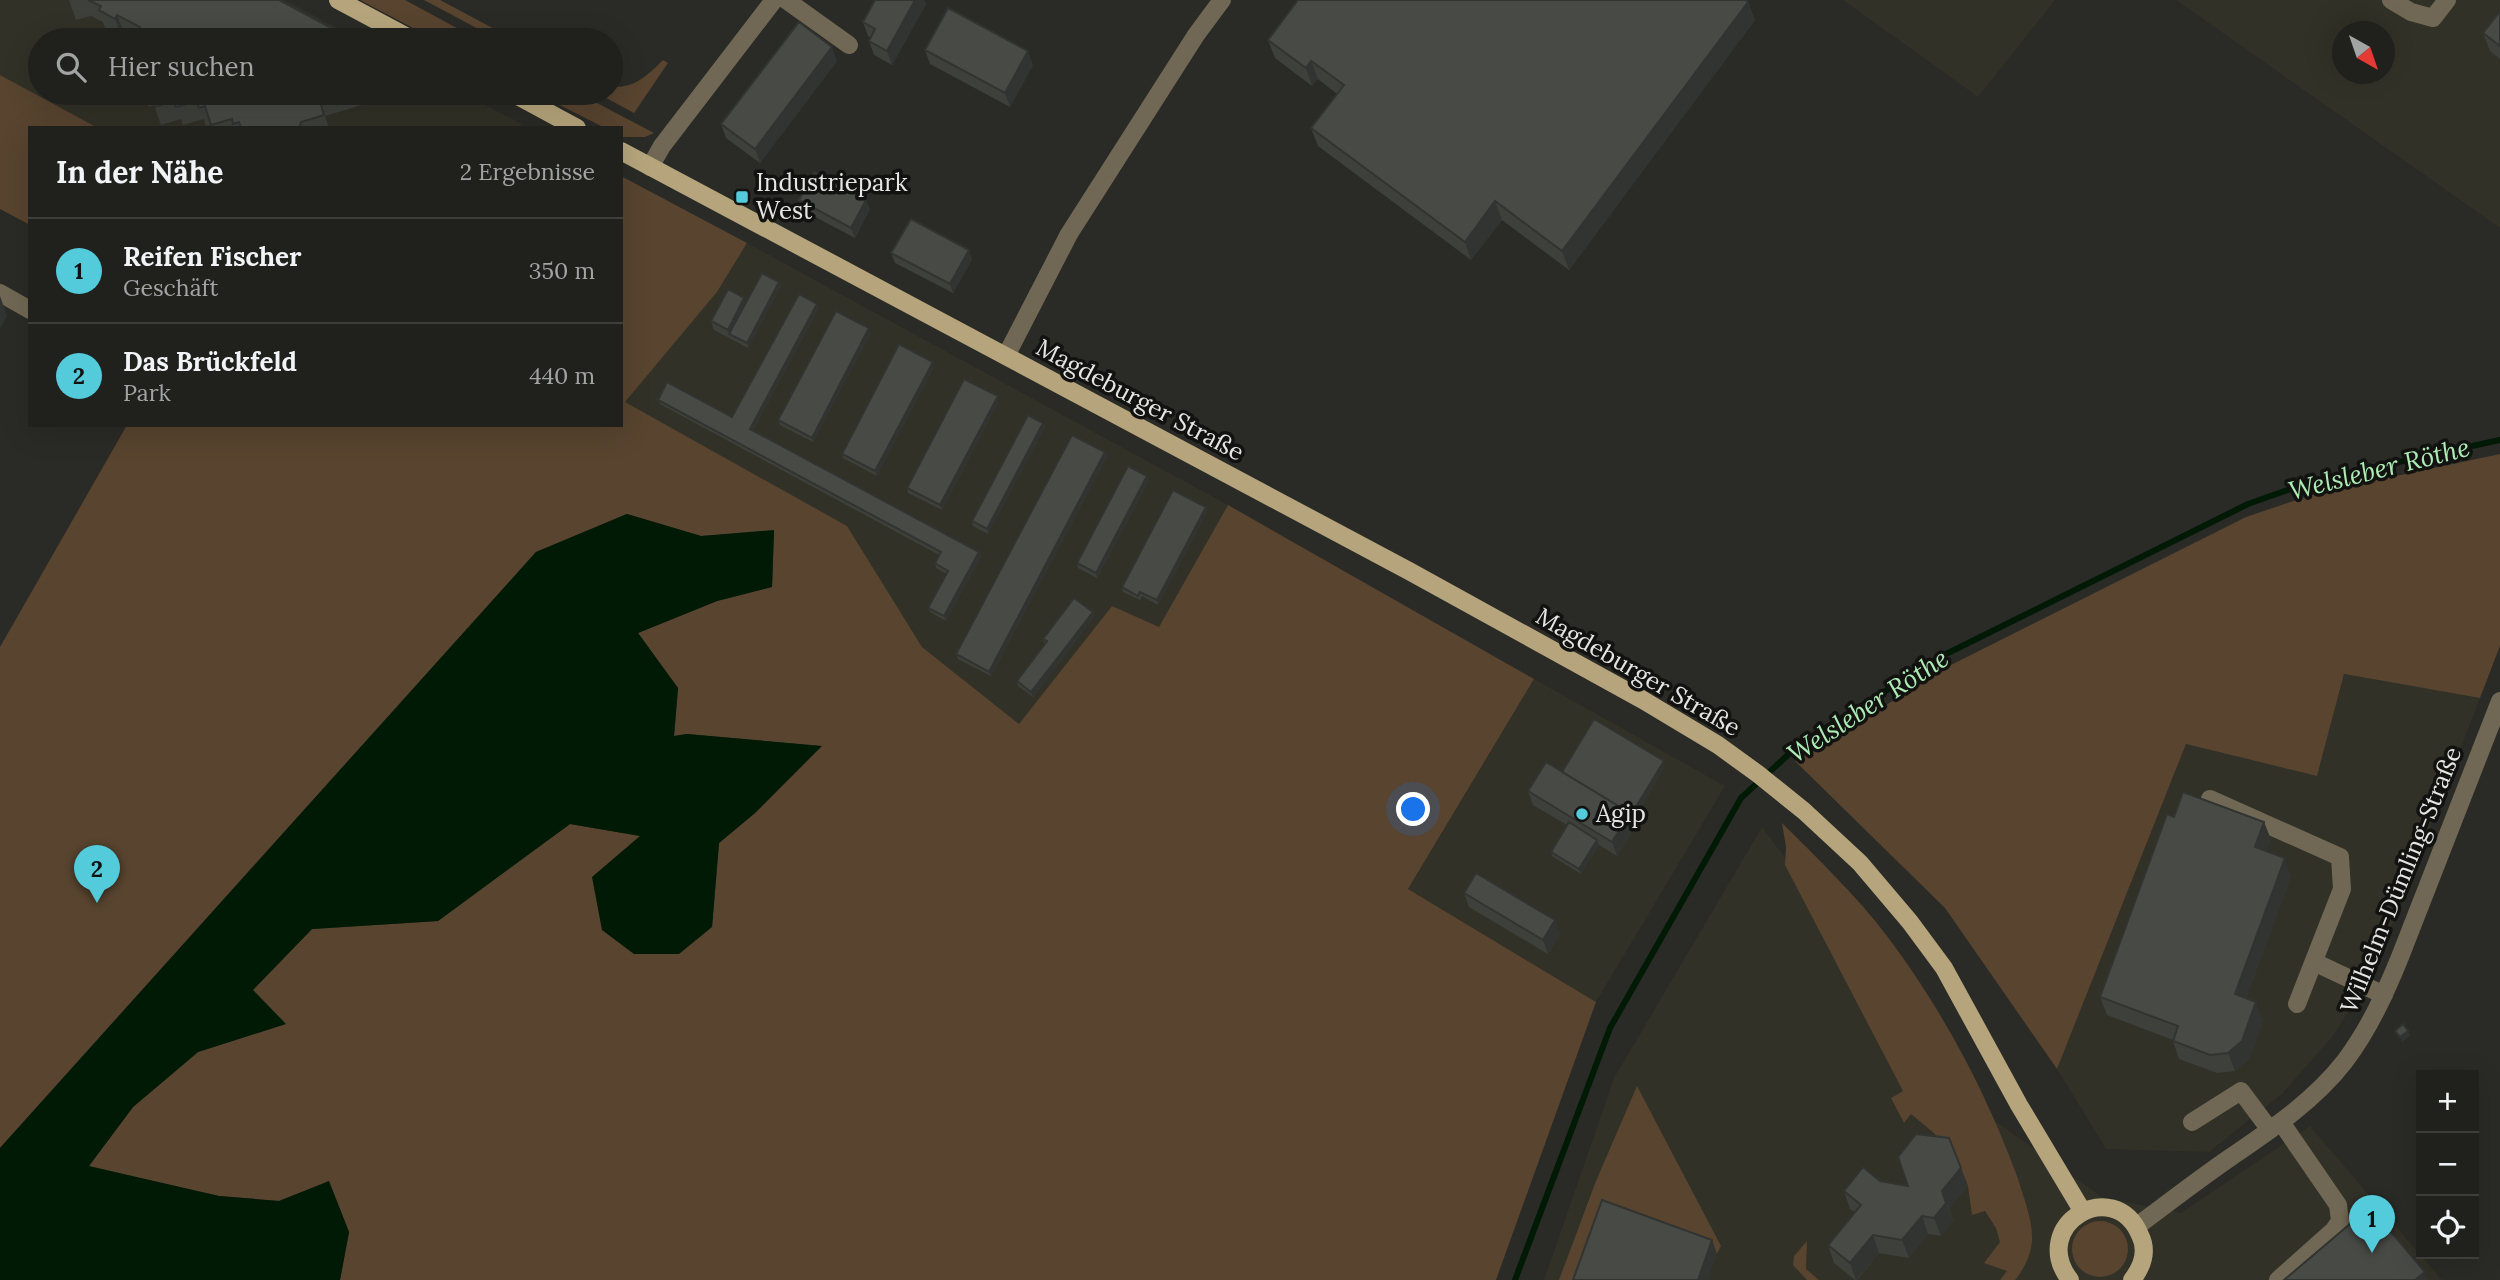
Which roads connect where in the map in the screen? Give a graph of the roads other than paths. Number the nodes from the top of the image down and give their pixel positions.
1 (338, 0) edge
2 (774, 0) edge
3 (786, 0) edge
4 (1222, 0) edge
5 (2391, 0) edge
6 (2447, 0) edge
7 (390, 28) edge
8 (849, 45) dead end
9 (534, 105) edge
10 (573, 126) edge
11 (623, 152) edge
12 (650, 167) junction
13 (0, 293) edge
14 (28, 309) edge
15 (1006, 356) junction
16 (2500, 701) edge
17 (2210, 799) edge
18 (2314, 962) junction
19 (2384, 995) junction
20 (2297, 1004) dead end
21 (2192, 1122) dead end
22 (2275, 1126) junction
23 (2083, 1212) junction
24 (2137, 1226) junction
25 (2062, 1277) edge
26 (2132, 1280) edge
27 (2278, 1280) edge

1 - 7 main road
2 - 12 street
3 - 8 street
4 - 15 street, Magdeburger Straße
5 - 6 street
9 - 10 main road
11 - 12 main road, Magdeburger Straße
12 - 15 main road, Magdeburger Straße
13 - 14 street
15 - 23 main road, Magdeburger Straße
16 - 19 street, Wilhelm-Dümling-Straße
17 - 18 street
18 - 19 street
18 - 20 street
19 - 22 street, Wilhelm-Dümling-Straße
21 - 22 street
22 - 24 street, Wilhelm-Dümling-Straße
22 - 27 street
23 - 24 main road
23 - 25 main road
24 - 26 main road

